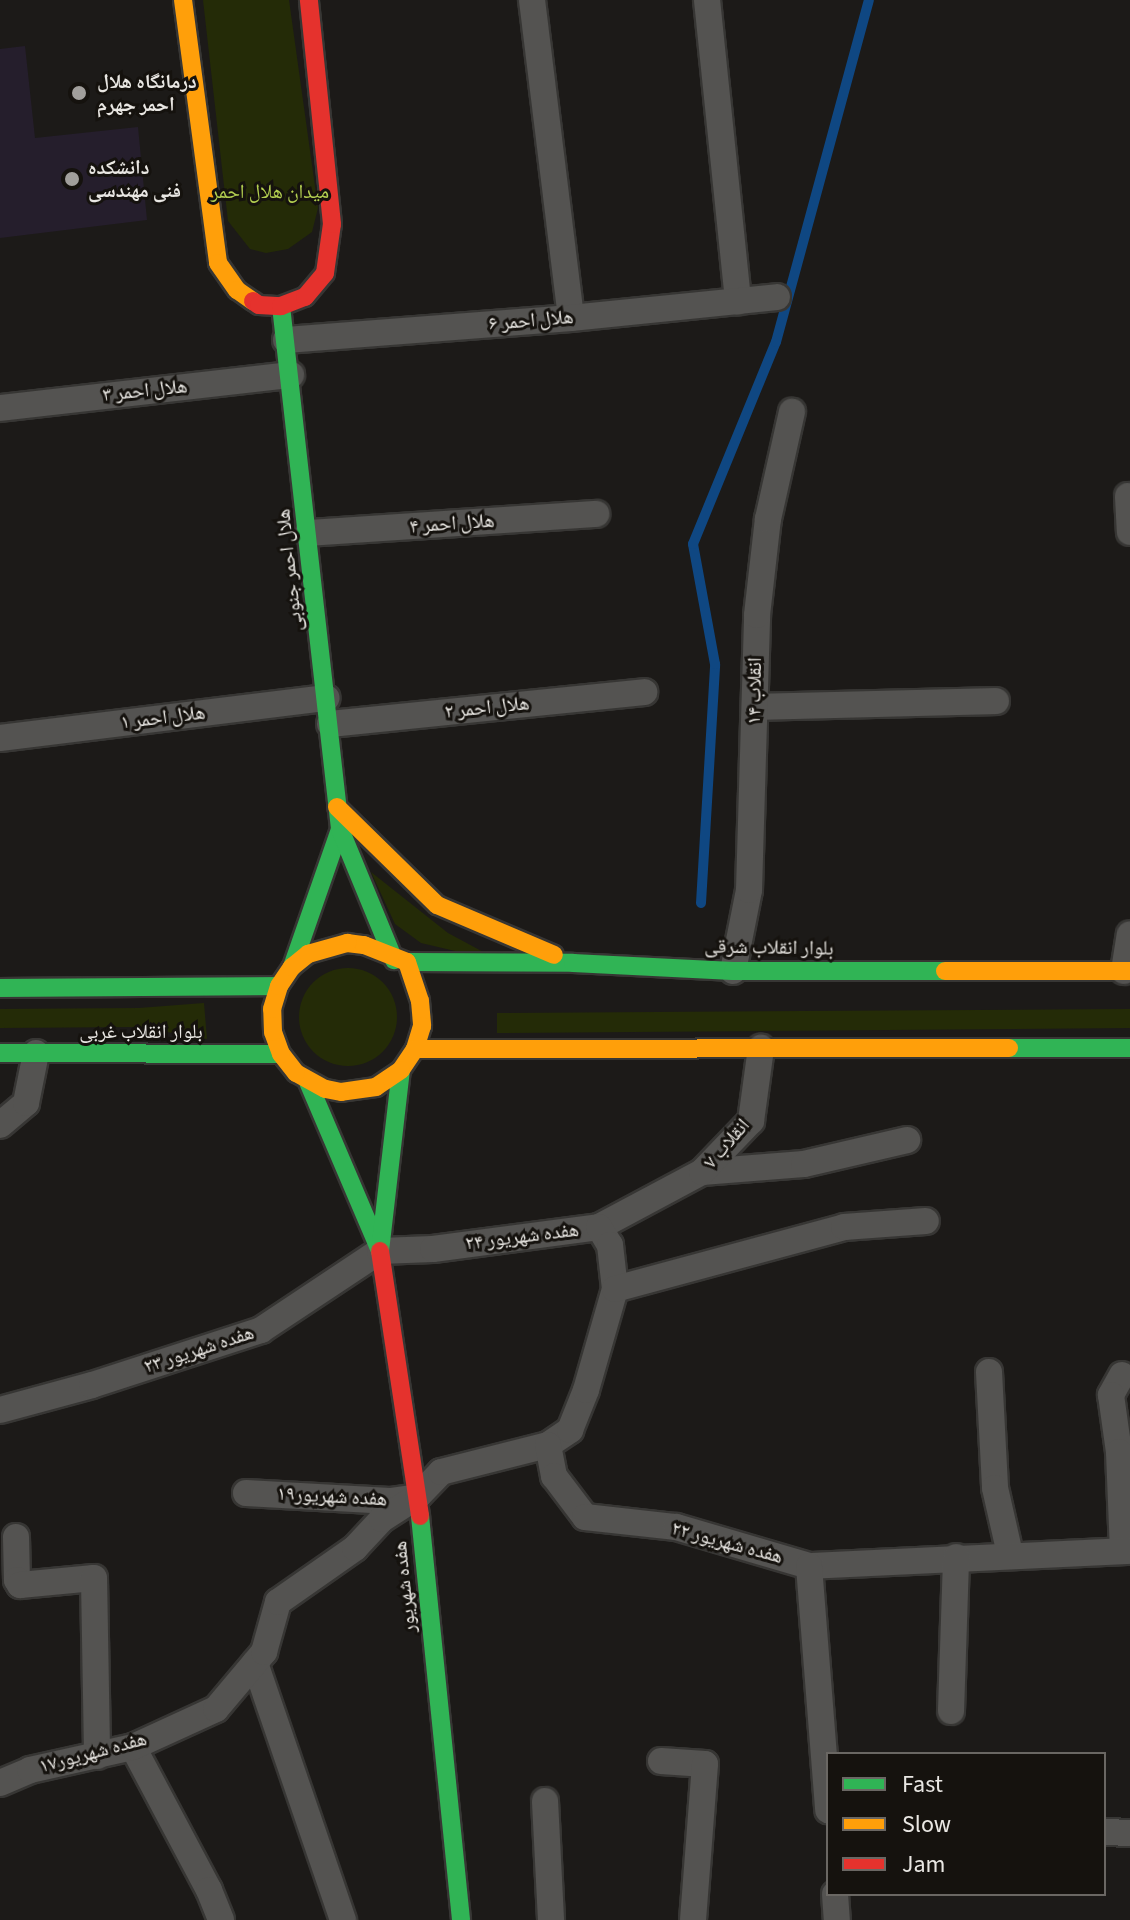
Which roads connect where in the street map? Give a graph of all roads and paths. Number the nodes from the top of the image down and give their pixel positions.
1 (183, 0) edge
2 (309, 0) edge
3 (532, 0) edge
4 (707, 0) edge
5 (777, 297) dead end
6 (738, 301) junction
7 (281, 306) junction
8 (571, 318) junction
9 (286, 340) junction
10 (291, 375) junction
11 (0, 408) edge
12 (792, 412) dead end
13 (1128, 496) edge
14 (596, 514) dead end
15 (1130, 532) edge
16 (308, 533) junction
17 (644, 692) dead end
18 (327, 698) junction
19 (996, 701) dead end
20 (755, 707) junction
21 (330, 724) junction
22 (0, 738) edge
23 (337, 807) junction
24 (340, 829) junction
25 (1130, 934) edge
26 (400, 961) junction
27 (573, 963) junction
28 (292, 967) junction
29 (733, 971) junction
30 (1127, 971) edge
31 (279, 986) junction
32 (0, 988) edge
33 (761, 1048) junction
34 (1130, 1048) edge
35 (415, 1049) junction
36 (0, 1053) edge
37 (36, 1053) junction
38 (281, 1054) junction
39 (401, 1070) junction
40 (308, 1082) junction
41 (0, 1125) edge
42 (907, 1140) dead end
43 (702, 1172) junction
44 (926, 1221) dead end
45 (599, 1227) junction
46 (380, 1251) junction
47 (615, 1289) junction
48 (989, 1372) dead end
49 (1122, 1375) dead end
50 (0, 1410) edge
51 (548, 1445) junction
52 (246, 1493) dead end
53 (418, 1496) junction
54 (16, 1537) dead end
55 (1126, 1551) edge
56 (1010, 1554) junction
57 (956, 1557) junction
58 (809, 1566) junction
59 (255, 1663) junction
60 (951, 1711) dead end
61 (133, 1747) junction
62 (97, 1756) junction
63 (661, 1761) dead end
64 (0, 1783) edge
65 (826, 1784) edge
66 (545, 1801) dead end
67 (1106, 1832) edge
68 (1130, 1833) edge
69 (835, 1896) edge
70 (221, 1920) edge
71 (343, 1920) edge
72 (461, 1920) edge
73 (551, 1920) edge
74 (693, 1920) edge
75 (837, 1920) edge

1 - 7 main road
2 - 7 main road
3 - 8 street
4 - 6 street
5 - 6 street, هلال احمر ۶
6 - 8 street, هلال احمر ۶
7 - 9 main road, هلال احمر جنوبی
8 - 9 street, هلال احمر ۶
9 - 10 main road, هلال احمر جنوبی
10 - 11 street, هلال احمر ۳
10 - 16 main road, هلال احمر جنوبی
12 - 20 street, انقلاب ۱۴
13 - 15 street
14 - 16 street, هلال احمر ۴
16 - 18 main road, هلال احمر جنوبی
17 - 21 street, هلال احمر ۲
18 - 21 main road, هلال احمر جنوبی
18 - 22 street, هلال احمر ۱
19 - 20 street
20 - 29 street, انقلاب ۱۴
21 - 23 main road, هلال احمر جنوبی
23 - 24 main road, هلال احمر جنوبی
23 - 27 main road
24 - 26 main road, هلال احمر جنوبی
24 - 28 main road, هلال احمر جنوبی
25 - 30 street
26 - 27 main road, بلوار انقلاب شرقی
26 - 28 main road
26 - 35 main road
27 - 29 main road, بلوار انقلاب شرقی
28 - 31 main road
29 - 30 main road, بلوار انقلاب شرقی
31 - 32 main road
31 - 38 main road
33 - 34 main road
33 - 35 main road
33 - 43 street, انقلاب ۷
35 - 39 main road
36 - 37 main road, بلوار انقلاب غربی
37 - 38 main road, بلوار انقلاب غربی
37 - 41 street
38 - 40 main road
39 - 40 main road
39 - 46 main road, هفده شهریور
40 - 46 main road, هفده شهریور
42 - 43 street
43 - 45 street, انقلاب ۷
44 - 47 street
45 - 46 street, هفده شهریور ۲۴
45 - 47 street, هفده شهریور ۲۴
46 - 50 street, هفده شهریور ۲۳
46 - 53 main road, هفده شهریور
47 - 51 street
48 - 56 street
49 - 55 street
51 - 53 street
51 - 58 street, هفده شهریور ۲۲
52 - 53 street, هفده شهریور۱۹
53 - 59 street, هفده شهریور۱۷
53 - 72 main road, هفده شهریور
54 - 62 street
55 - 56 street, هفده شهریور ۲۲
56 - 57 street, هفده شهریور ۲۲
57 - 58 street, هفده شهریور ۲۲
57 - 60 street
58 - 65 street, هفده شهریور ۲۲
59 - 61 street, هفده شهریور۱۷
59 - 71 street
61 - 62 street, هفده شهریور۱۷
61 - 70 street
62 - 64 street, هفده شهریور۱۷
63 - 74 street
66 - 73 street
67 - 68 street
69 - 75 street

